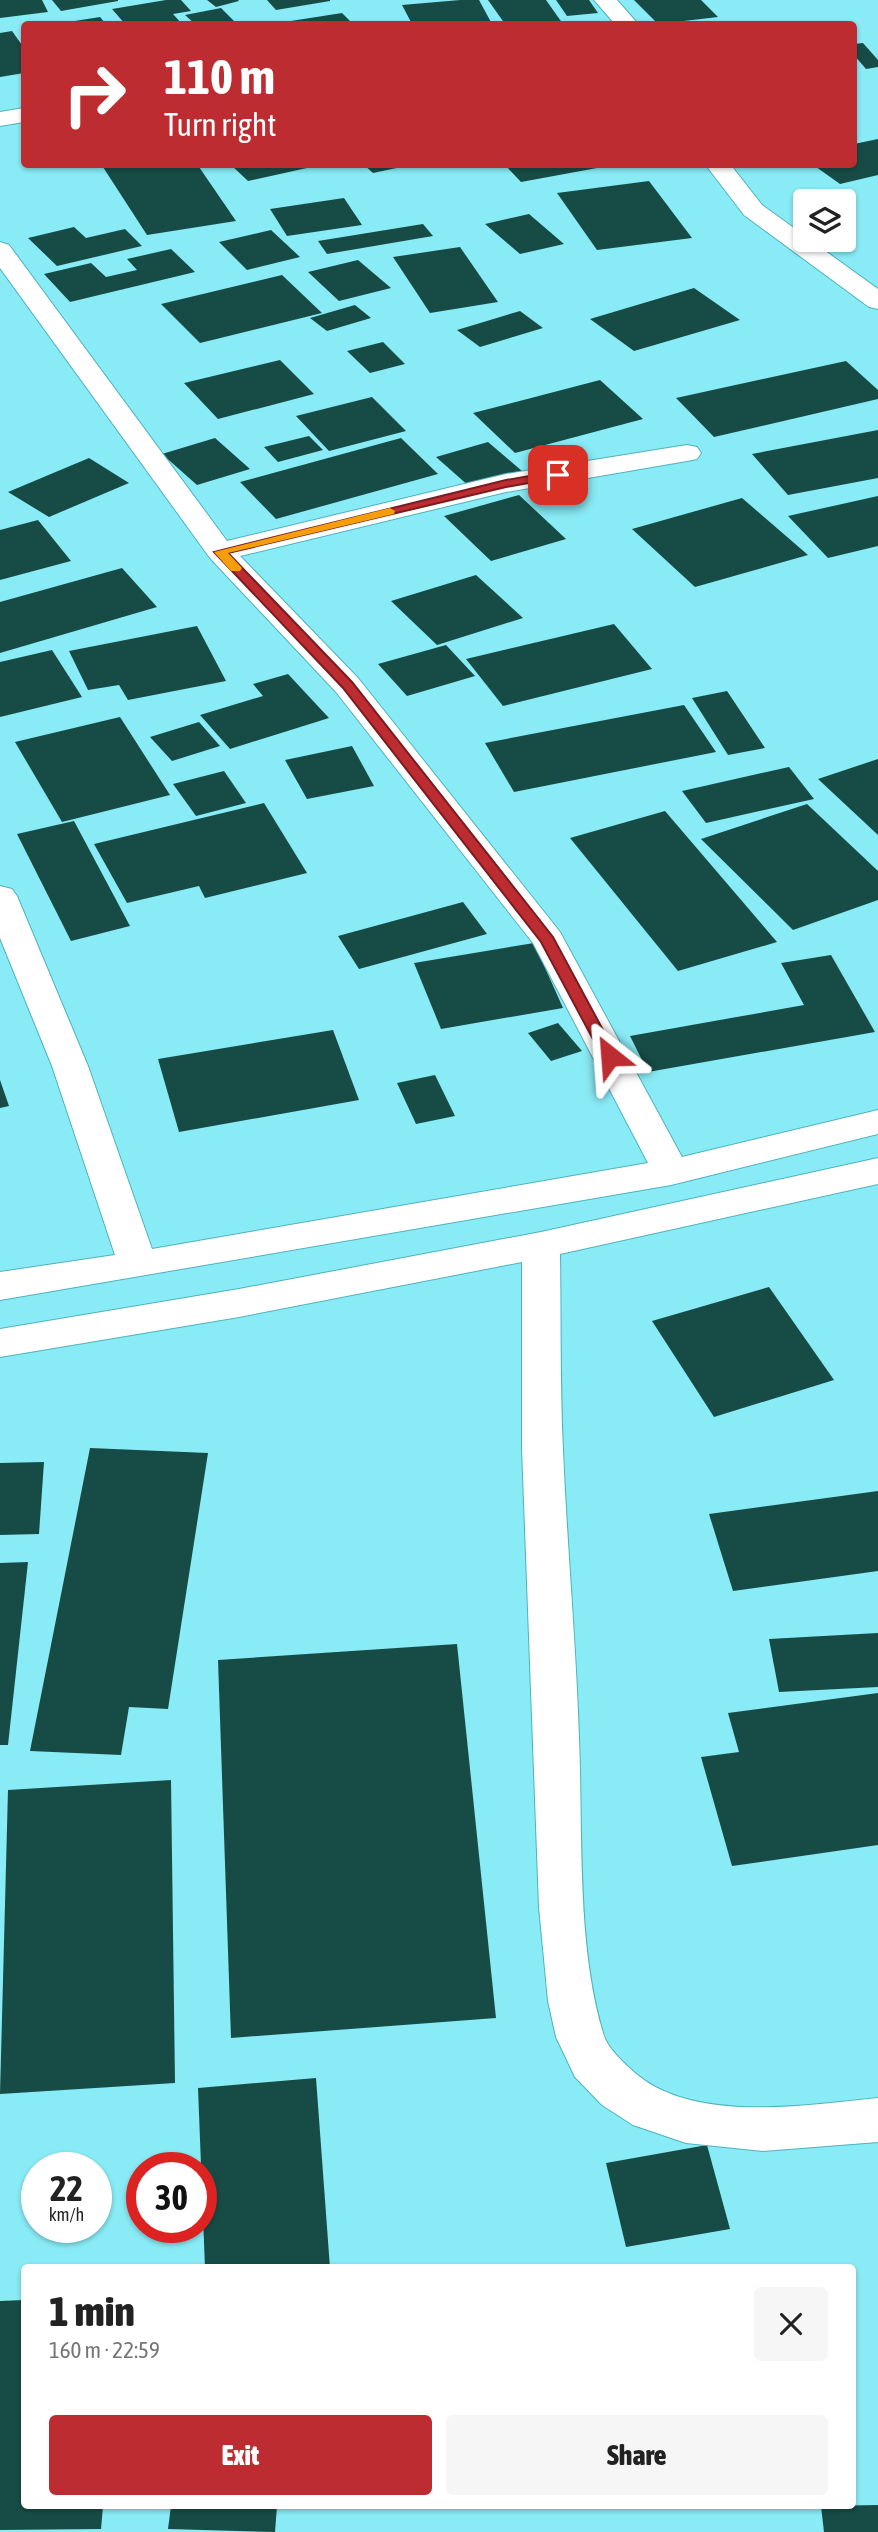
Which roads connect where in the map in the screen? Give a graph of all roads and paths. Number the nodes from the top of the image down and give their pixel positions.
1 (605, 0) edge
2 (624, 21) edge
3 (21, 116) edge
4 (0, 119) edge
5 (720, 168) edge
6 (0, 250) edge
7 (878, 301) edge
8 (687, 453) dead end
9 (220, 552) junction
10 (0, 896) edge
11 (878, 1122) edge
12 (671, 1171) junction
13 (878, 1171) edge
14 (541, 1245) junction
15 (138, 1265) junction
16 (0, 1286) edge
17 (0, 1342) edge
18 (878, 2120) edge

1 - 2 street
3 - 4 street
5 - 7 street
6 - 9 street
8 - 9 street
9 - 12 street
10 - 15 street
11 - 12 street
12 - 15 street
13 - 14 street
14 - 17 street
14 - 18 street
15 - 16 street

